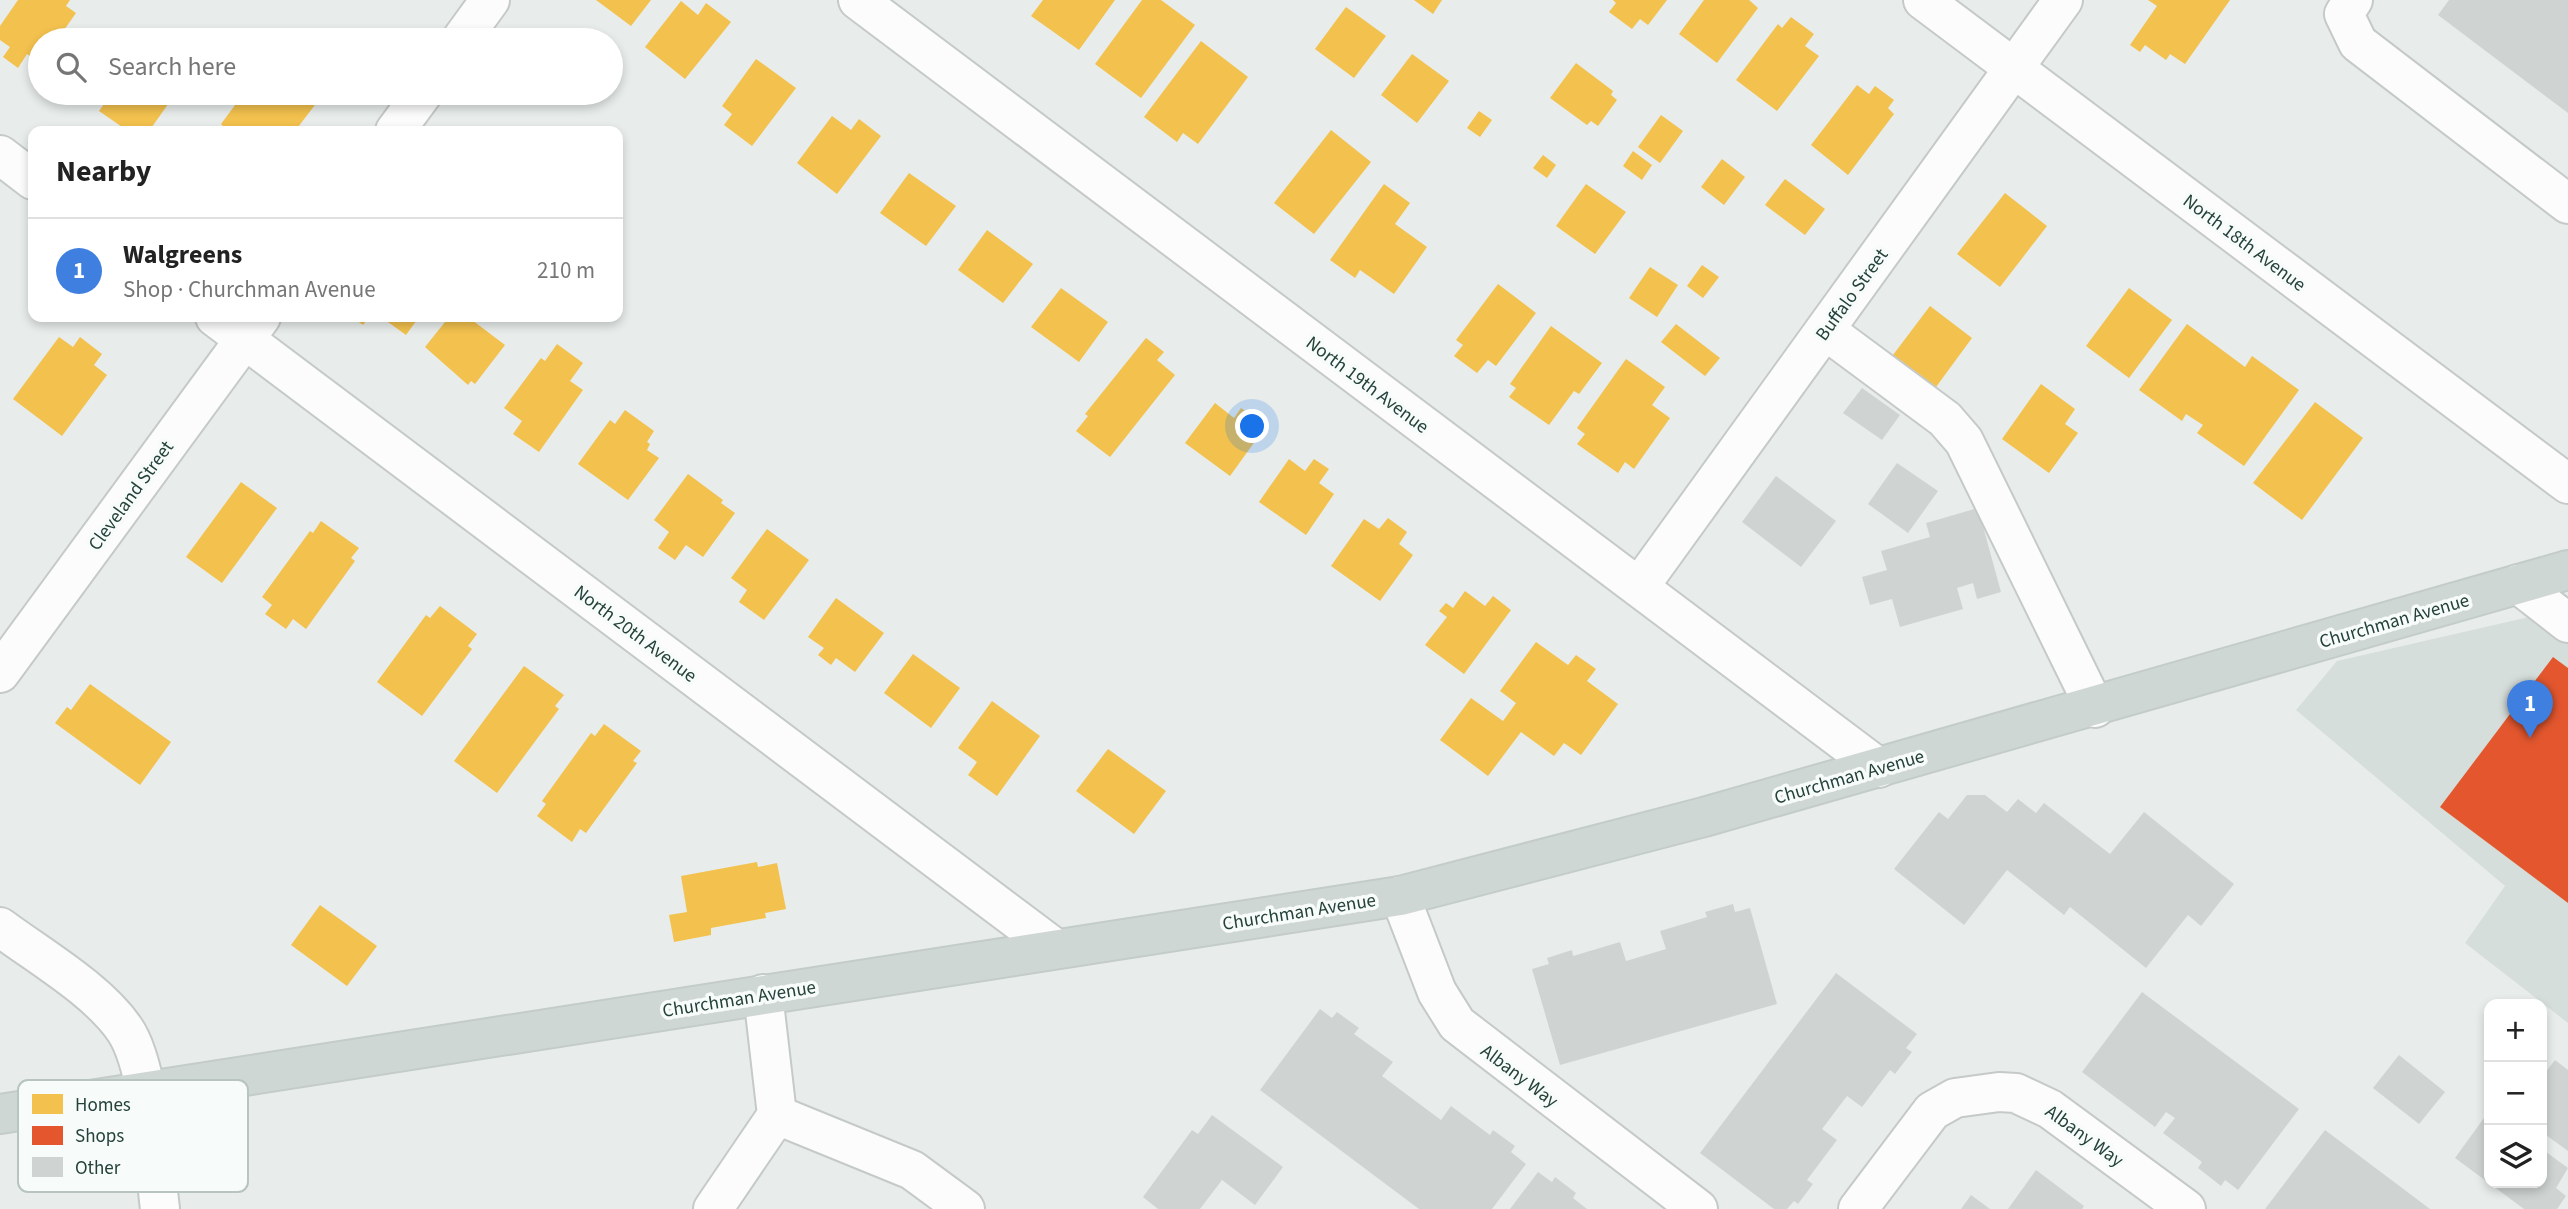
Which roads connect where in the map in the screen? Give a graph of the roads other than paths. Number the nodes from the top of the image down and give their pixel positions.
1 (490, 0) edge
2 (858, 0) edge
3 (1923, 0) edge
4 (2063, 0) edge
5 (2353, 0) edge
6 (470, 28) edge
7 (2014, 68) junction
8 (414, 105) edge
9 (399, 126) edge
10 (0, 155) edge
11 (28, 176) edge
12 (2568, 204) edge
13 (240, 324) edge
14 (1825, 330) junction
15 (2568, 484) edge
16 (2568, 570) edge
17 (2518, 584) junction
18 (1639, 587) junction
19 (2568, 623) edge
20 (0, 673) edge
21 (2095, 708) junction
22 (1879, 768) junction
23 (1400, 896) junction
24 (0, 928) edge
25 (1056, 948) junction
26 (763, 995) junction
27 (142, 1080) edge
28 (215, 1080) edge
29 (18, 1111) edge
30 (0, 1114) edge
31 (777, 1115) junction
32 (713, 1209) edge
33 (964, 1209) edge
34 (1698, 1209) edge
35 (1858, 1209) edge
36 (2186, 1209) edge

1 - 6 street
2 - 18 street, North 19th Avenue
3 - 7 street, North 18th Avenue
4 - 7 street, Buffalo Street
5 - 12 street
7 - 14 street, Buffalo Street
7 - 15 street, North 18th Avenue
8 - 9 street
10 - 11 street
13 - 20 street, Cleveland Street
13 - 25 street, North 20th Avenue
14 - 18 street, Buffalo Street
14 - 21 street
16 - 17 main road, Churchman Avenue
17 - 19 street
17 - 21 main road, Churchman Avenue
18 - 22 street, North 19th Avenue
21 - 22 main road, Churchman Avenue
22 - 23 main road, Churchman Avenue
23 - 25 main road, Churchman Avenue
23 - 34 street, Albany Way
24 - 27 street
25 - 26 main road, Churchman Avenue
26 - 28 main road, Churchman Avenue
26 - 31 street
29 - 30 main road, Churchman Avenue
31 - 32 street
31 - 33 street
35 - 36 street, Albany Way

